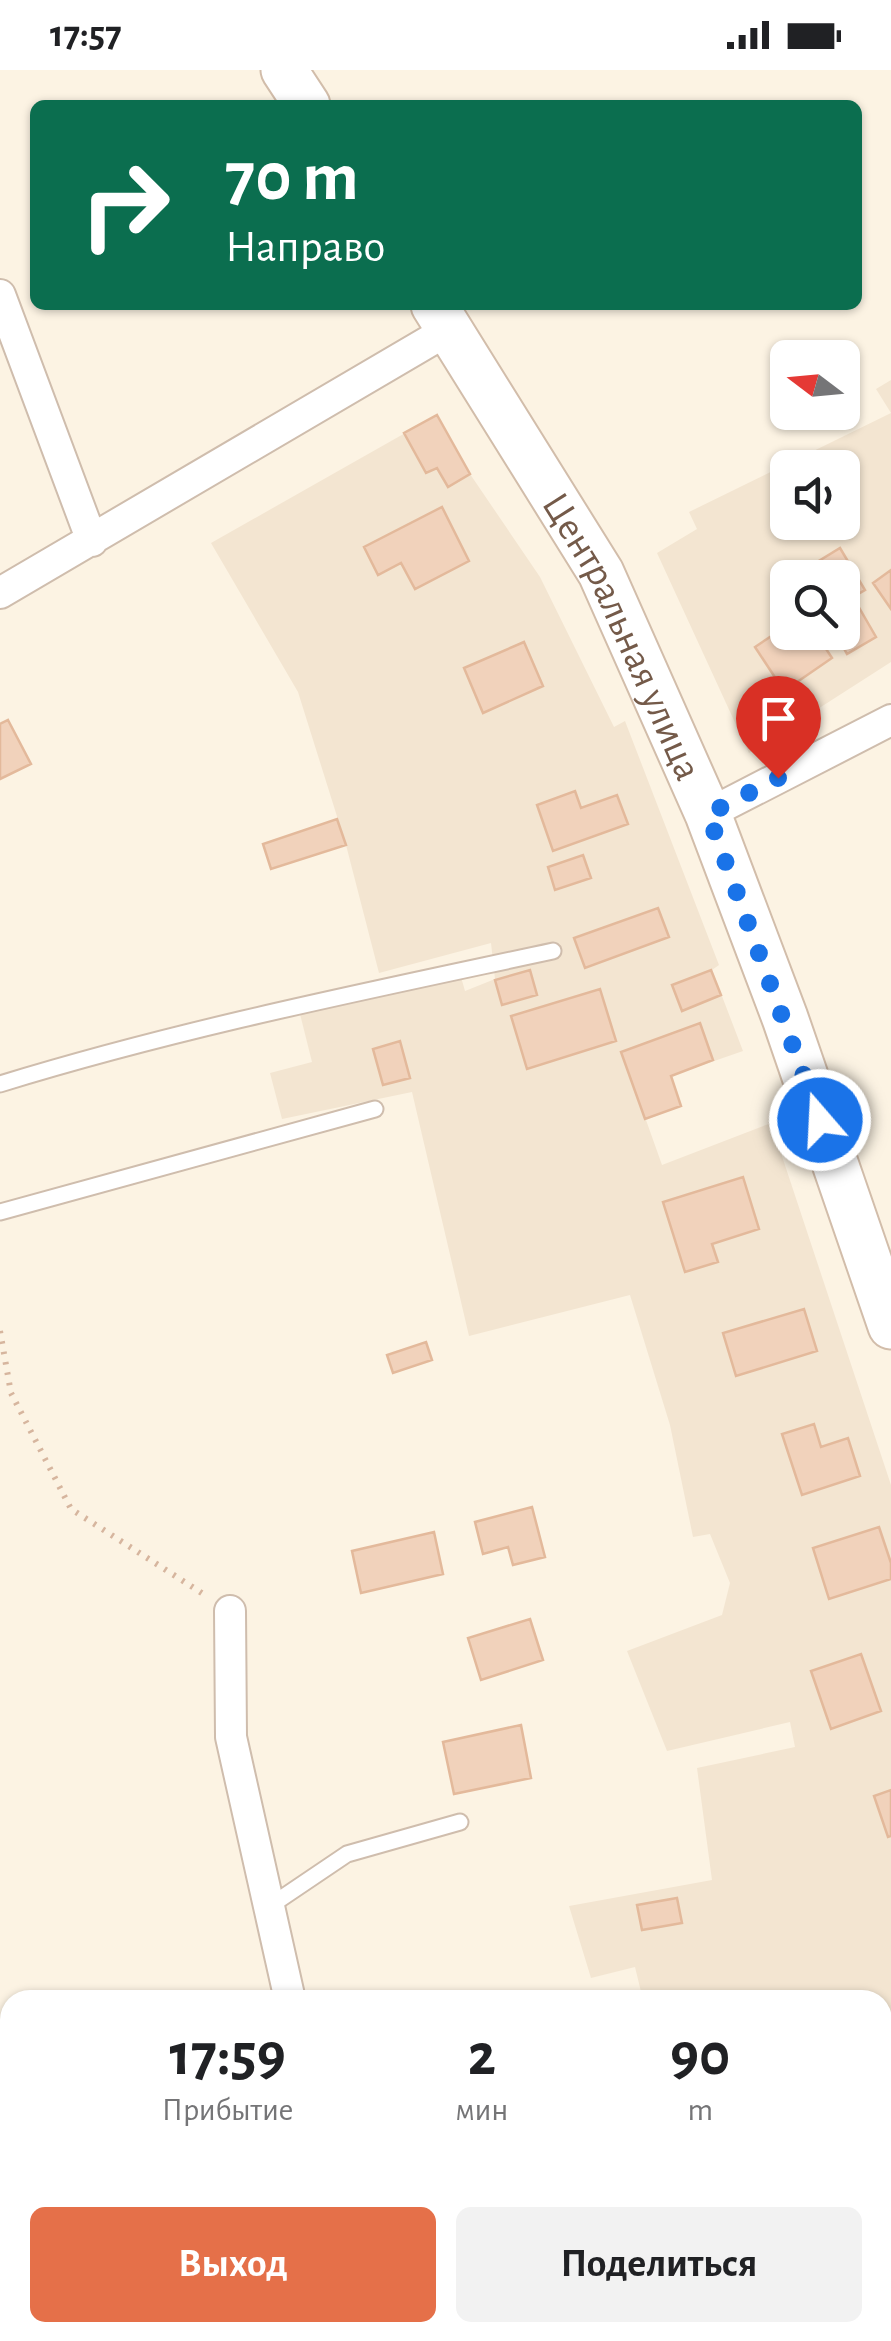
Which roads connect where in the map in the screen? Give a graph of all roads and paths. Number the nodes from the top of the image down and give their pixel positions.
1 (284, 70) edge
2 (304, 100) edge
3 (0, 295) edge
4 (442, 317) edge
5 (92, 541) junction
6 (0, 593) edge
7 (891, 720) edge
8 (708, 814) junction
9 (553, 951) dead end
10 (0, 1084) edge
11 (375, 1109) dead end
12 (0, 1212) edge
13 (891, 1326) edge
14 (0, 1330) edge
15 (230, 1611) joint
16 (460, 1822) dead end
17 (270, 1906) junction
18 (288, 1990) edge

1 - 2 main road
3 - 5 street
4 - 5 street
4 - 8 main road, Центральная улица
5 - 6 street
7 - 8 street
8 - 13 main road, Центральная улица
9 - 10 lane
11 - 12 lane
14 - 15 path
15 - 17 street
16 - 17 lane
17 - 18 street

